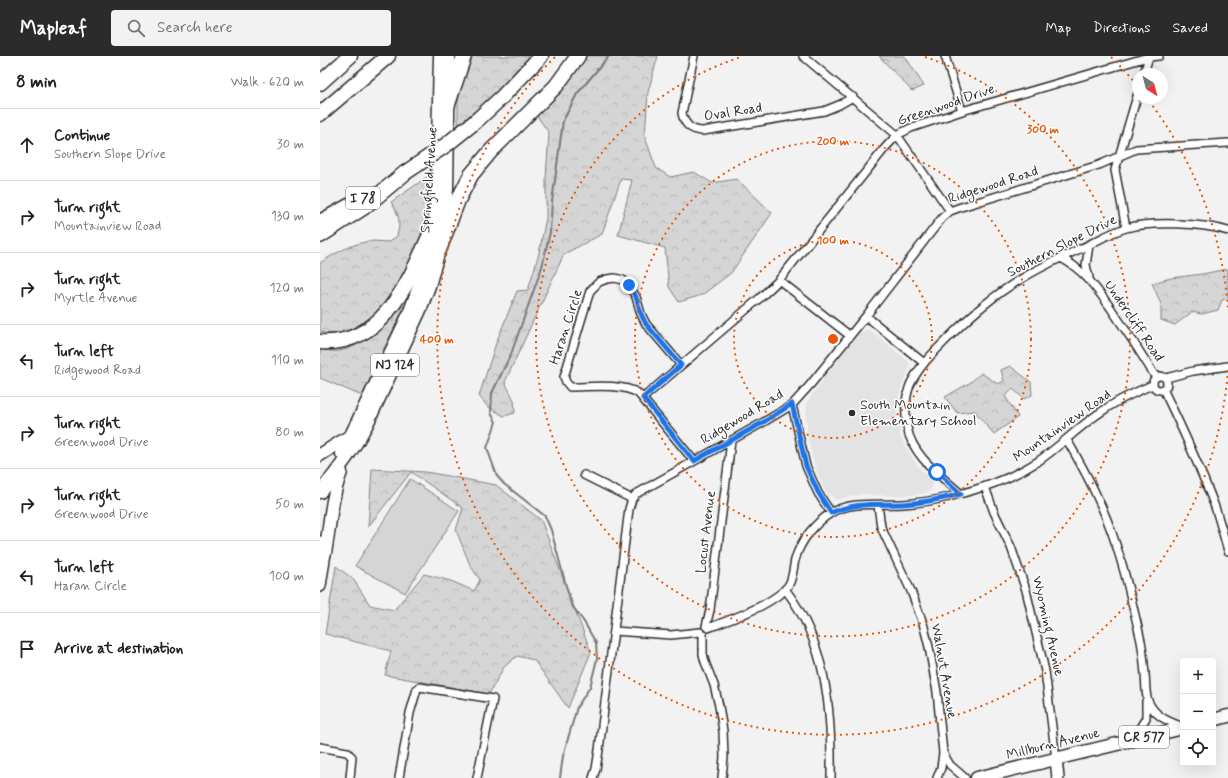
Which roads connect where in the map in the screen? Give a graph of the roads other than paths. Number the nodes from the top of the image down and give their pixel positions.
1 (349, 56) edge
2 (388, 56) edge
3 (440, 56) edge
4 (449, 56) edge
5 (464, 56) edge
6 (541, 56) edge
7 (578, 56) edge
8 (694, 56) edge
9 (803, 56) edge
10 (945, 56) edge
11 (1149, 56) edge
12 (1159, 56) edge
13 (1146, 68) edge
14 (320, 76) edge
15 (320, 83) edge
16 (852, 97) junction
17 (448, 104) junction
18 (1135, 104) edge
19 (962, 111) junction
20 (320, 114) edge
21 (897, 135) junction
22 (1228, 144) edge
23 (1120, 156) junction
24 (405, 173) junction
25 (950, 211) junction
26 (320, 222) edge
27 (433, 228) junction
28 (1126, 228) junction
29 (1228, 231) edge
30 (320, 236) edge
31 (1089, 245) junction
32 (439, 250) junction
33 (1061, 258) junction
34 (779, 280) junction
35 (1090, 280) junction
36 (866, 316) junction
37 (849, 335) junction
38 (320, 342) edge
39 (924, 363) junction
40 (681, 365) junction
41 (1228, 366) edge
42 (1155, 376) junction
43 (1166, 378) junction
44 (1152, 385) junction
45 (1163, 389) junction
46 (643, 398) junction
47 (792, 404) junction
48 (351, 436) junction
49 (1067, 440) junction
50 (731, 441) junction
51 (320, 455) edge
52 (694, 461) junction
53 (344, 463) junction
54 (584, 475) dead end
55 (320, 481) edge
56 (985, 487) junction
57 (320, 492) edge
58 (961, 494) junction
59 (632, 499) junction
60 (878, 505) junction
61 (831, 513) junction
62 (322, 548) edge
63 (1228, 551) edge
64 (320, 586) edge
65 (785, 589) junction
66 (707, 627) junction
67 (614, 631) junction
68 (701, 634) junction
69 (1146, 695) junction
70 (1228, 716) edge
71 (1216, 719) edge
72 (1180, 727) edge
73 (1180, 729) edge
74 (1125, 742) junction
75 (320, 746) edge
76 (943, 753) junction
77 (1056, 759) junction
78 (350, 778) edge
79 (399, 778) edge
80 (477, 778) edge
81 (593, 778) edge
82 (722, 778) edge
83 (831, 778) edge
84 (937, 778) edge
85 (965, 778) edge
86 (977, 778) edge
87 (1058, 778) edge

1 - 14 highway
1 - 15 highway
2 - 20 highway
3 - 27 main road, Springfield Avenue / NJ 124
4 - 17 main road, Springfield Avenue / NJ 124
5 - 17 highway
6 - 24 highway, I 78, bridge
7 - 32 highway
8 - 16 street, Oval Road
9 - 16 street
10 - 19 street
11 - 12 street, Greenwood Drive
11 - 13 street
11 - 19 street, Greenwood Drive
16 - 21 street
17 - 32 main road, Springfield Avenue / NJ 124
18 - 23 street
19 - 21 street, Greenwood Drive
21 - 25 street
21 - 34 street, Greenwood Drive
22 - 23 street, Ridgewood Road
23 - 25 street, Ridgewood Road
23 - 28 street
24 - 26 highway, I 78
24 - 30 highway
25 - 36 street, Ridgewood Road
27 - 38 highway
27 - 48 main road, Springfield Avenue / NJ 124
28 - 29 street, Southern Slope Drive
28 - 31 street, Southern Slope Drive
31 - 33 street, Southern Slope Drive
31 - 35 street, Undercliff Road
32 - 53 main road, Springfield Avenue / NJ 124
33 - 35 street, Undercliff Road
33 - 39 street, Southern Slope Drive
34 - 37 street
34 - 40 street, Greenwood Drive
35 - 42 street, Undercliff Road
36 - 37 street, Ridgewood Road
36 - 39 street
37 - 47 street, Ridgewood Road
39 - 58 street, Southern Slope Drive
40 - 46 street, Greenwood Drive
40 - 46 street, Haran Circle
41 - 43 street
42 - 43 street
42 - 44 street
43 - 45 street
44 - 45 street
44 - 49 street, Mountainview Road
45 - 63 street
46 - 52 street
47 - 50 street, Ridgewood Road
47 - 61 street
48 - 51 main road
48 - 55 main road, Springfield Avenue / NJ 124
49 - 56 street, Mountainview Road
49 - 69 street
50 - 52 street, Ridgewood Road
50 - 66 street, Locust Avenue
52 - 59 street, Ridgewood Road
53 - 57 main road, Springfield Avenue / NJ 124
53 - 62 main road
54 - 59 street
56 - 58 street, Mountainview Road
56 - 77 street, Wyoming Avenue
58 - 60 street, Mountainview Road
59 - 67 street
60 - 61 street, Mountainview Road
60 - 76 street, Walnut Avenue
61 - 65 street, Mountainview Road
62 - 64 main road
65 - 66 street, Mountainview Road
65 - 83 street
66 - 68 street
67 - 68 street
67 - 81 street
68 - 82 street
69 - 72 street
69 - 74 street
70 - 71 main road
73 - 74 main road, Millburn Avenue / CR 577
74 - 77 main road, Millburn Avenue / CR 577
75 - 78 street
76 - 84 street, Walnut Avenue
76 - 85 street
77 - 86 main road, Millburn Avenue
77 - 87 main road, Wyoming Avenue
79 - 80 street

